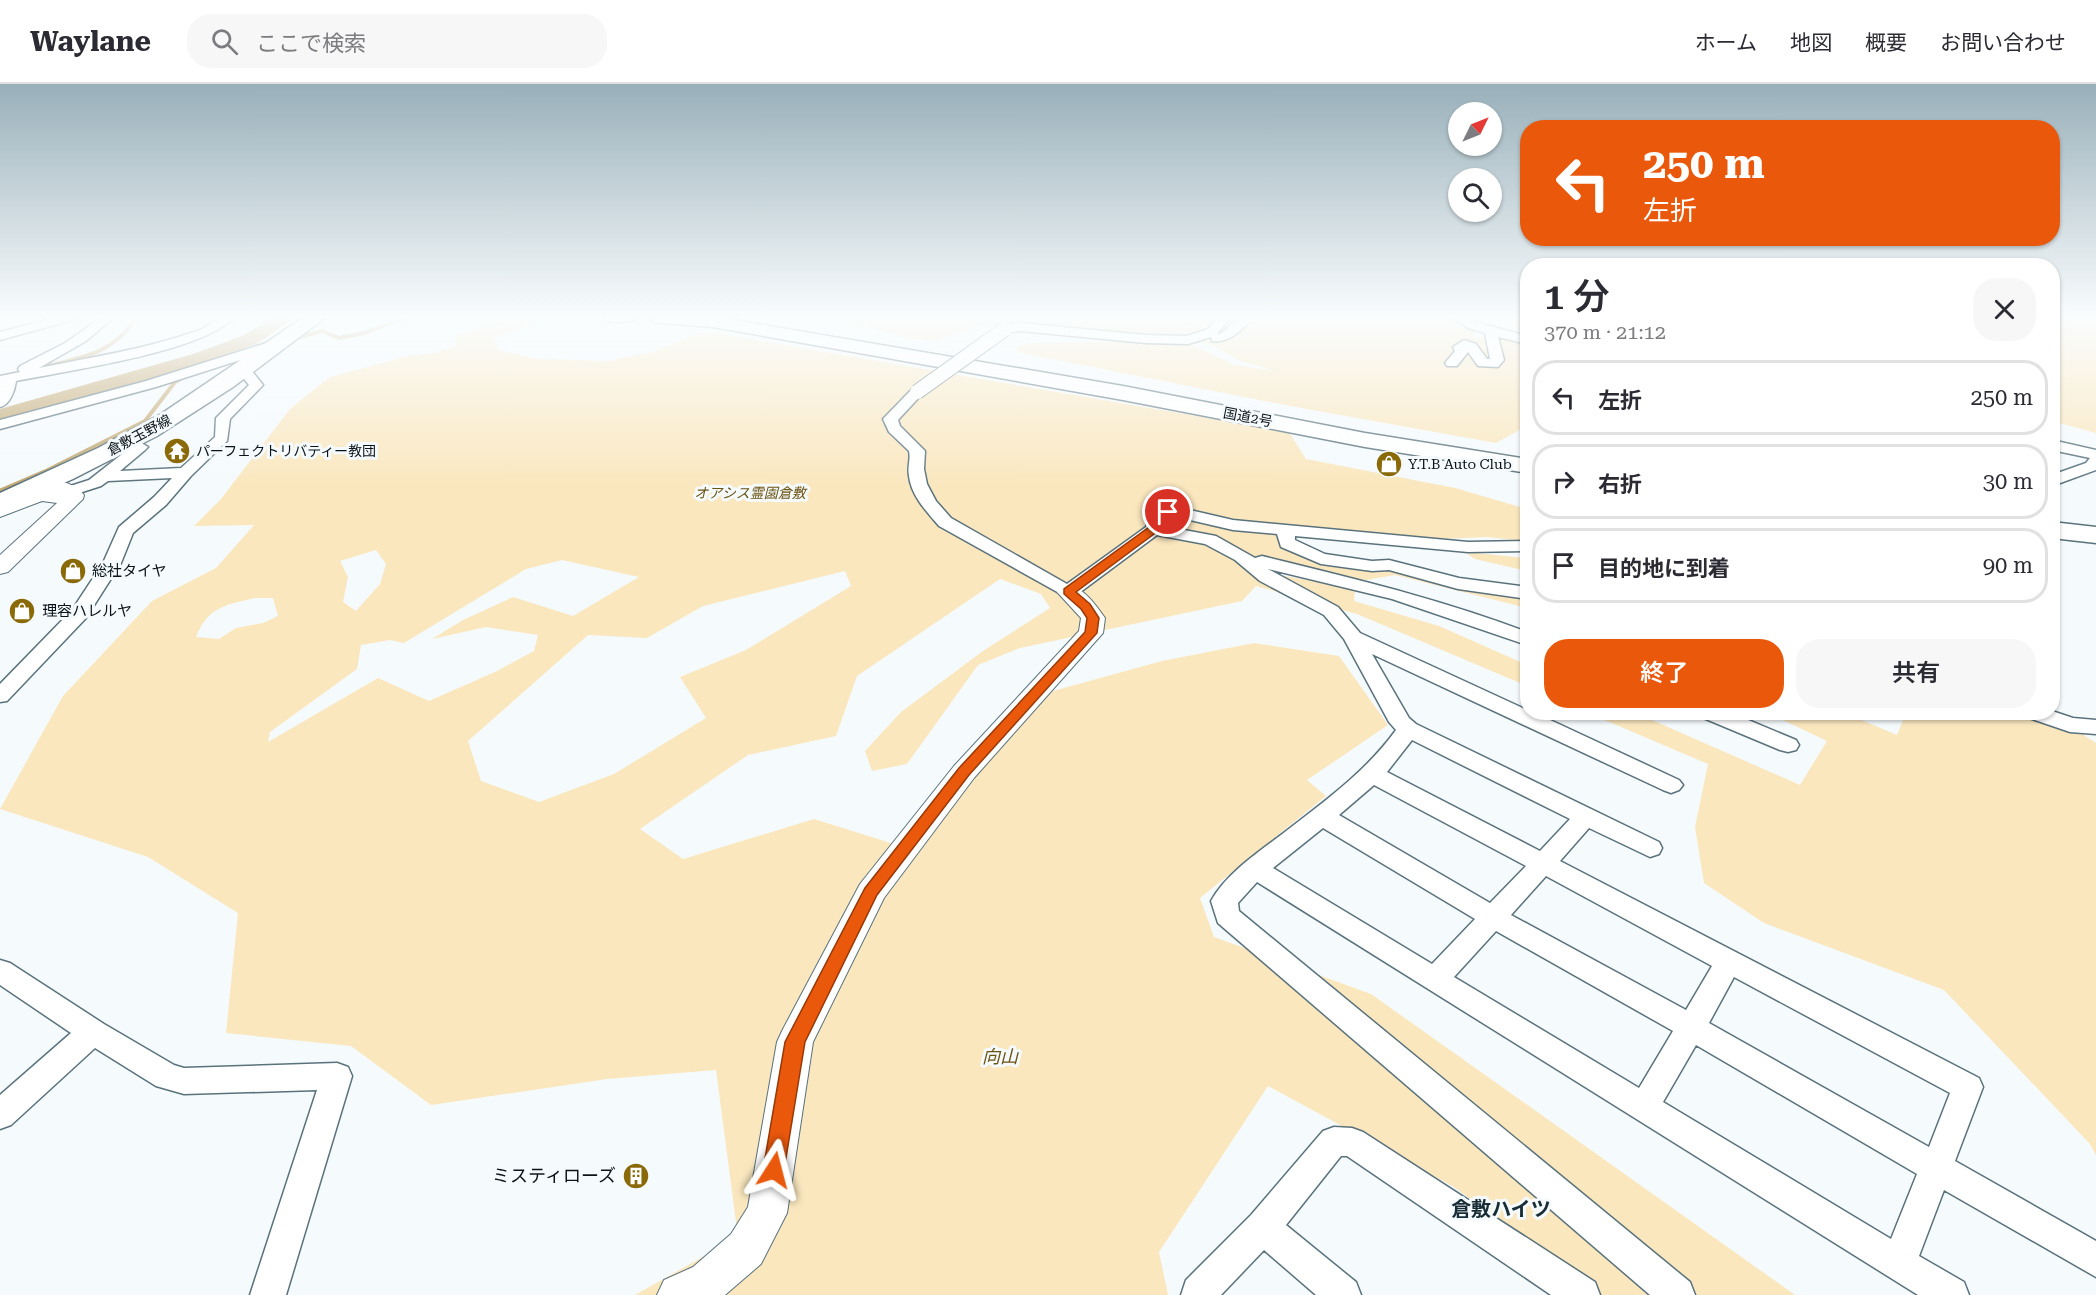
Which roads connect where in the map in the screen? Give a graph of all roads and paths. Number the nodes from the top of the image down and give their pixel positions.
1 (184, 374) edge
2 (236, 374) edge
3 (247, 374) edge
4 (942, 374) edge
5 (1018, 374) edge
6 (1041, 374) edge
7 (4, 376) edge
8 (6, 414) edge
9 (140, 447) dead end
10 (2060, 447) edge
11 (1520, 454) edge
12 (2096, 455) edge
13 (2096, 461) edge
14 (1520, 465) edge
15 (185, 473) junction
16 (103, 476) junction
17 (2060, 479) edge
18 (44, 483) junction
19 (69, 498) junction
20 (3, 503) edge
21 (1154, 529) junction
22 (1285, 529) junction
23 (2060, 531) edge
24 (2096, 535) edge
25 (2060, 542) edge
26 (1520, 546) edge
27 (2096, 546) edge
28 (1468, 547) junction
29 (1520, 555) edge
30 (1240, 556) junction
31 (0, 567) edge
32 (1068, 592) junction
33 (1520, 592) edge
34 (1520, 636) edge
35 (1353, 637) junction
36 (0, 696) edge
37 (1520, 714) edge
38 (1533, 720) edge
39 (1728, 720) edge
40 (2056, 720) edge
41 (2096, 727) edge
42 (1408, 729) junction
43 (1788, 745) dead end
44 (1372, 774) junction
45 (1671, 784) dead end
46 (1321, 816) junction
47 (1586, 817) junction
48 (1650, 848) dead end
49 (1543, 864) junction
50 (1256, 869) junction
51 (1493, 917) junction
52 (1730, 962) junction
53 (0, 971) edge
54 (1435, 979) junction
55 (1691, 1027) junction
56 (94, 1033) junction
57 (1644, 1107) junction
58 (0, 1115) edge
59 (1936, 1170) junction
60 (1263, 1227) junction
61 (2096, 1260) edge
62 (1899, 1263) junction
63 (1574, 1292) edge
64 (268, 1295) edge
65 (679, 1295) edge
66 (1199, 1295) edge
67 (1343, 1295) edge
68 (1677, 1295) edge
69 (1951, 1295) edge

1 - 8 street
2 - 18 main road, 倉敷玉野線
3 - 15 street
4 - 32 street, bridge
5 - 14 main road, 国道2号
6 - 11 main road, 国道2号
7 - 8 street
9 - 16 street
10 - 12 street
13 - 17 street
15 - 16 street
15 - 36 street
16 - 19 street
18 - 19 street
18 - 20 main road, 倉敷玉野線
19 - 20 street
19 - 31 street
21 - 22 street
21 - 30 street
21 - 32 street
22 - 28 street
22 - 33 street
23 - 24 main road
25 - 27 main road
26 - 28 street
28 - 29 street
30 - 34 street
30 - 35 street
32 - 65 street
35 - 37 street
35 - 42 street
38 - 45 street
39 - 43 street
40 - 41 street
42 - 44 street
42 - 47 street
44 - 46 street
44 - 49 street
46 - 50 street
46 - 51 street
47 - 48 street
47 - 49 street
49 - 51 street
49 - 52 street
50 - 54 street
50 - 68 street
51 - 54 street
51 - 55 street
52 - 55 street
52 - 59 street
53 - 56 street
54 - 57 street
55 - 57 street
55 - 59 street
56 - 58 street
56 - 64 street
57 - 62 street
59 - 61 street
59 - 62 street
60 - 63 street
60 - 66 street
60 - 67 street
62 - 69 street

